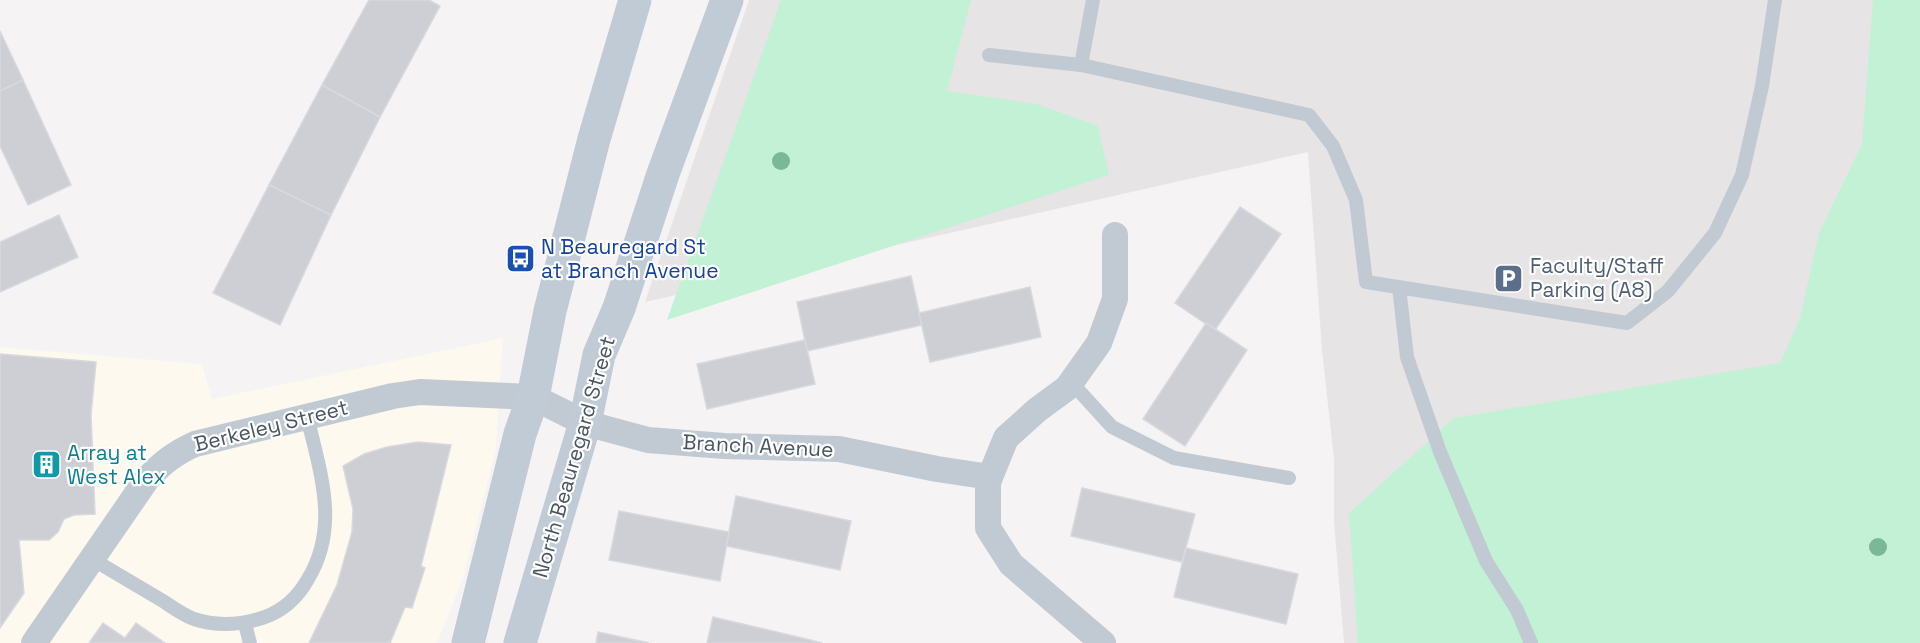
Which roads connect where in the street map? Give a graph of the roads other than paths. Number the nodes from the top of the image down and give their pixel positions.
1 (635, 0) edge
2 (728, 0) edge
3 (1093, 0) edge
4 (1775, 0) edge
5 (989, 55) dead end
6 (1081, 65) junction
7 (1115, 235) dead end
8 (1399, 287) junction
9 (1071, 381) junction
10 (533, 397) junction
11 (307, 416) junction
12 (585, 423) junction
13 (990, 477) junction
14 (1289, 478) dead end
15 (92, 559) junction
16 (245, 624) junction
17 (34, 643) edge
18 (250, 643) edge
19 (468, 643) edge
20 (520, 643) edge
21 (1103, 643) edge
22 (1531, 643) edge

1 - 10 main road
2 - 12 main road, North Beauregard Street
3 - 6 lane
4 - 8 lane
5 - 6 lane
6 - 8 lane
7 - 9 street
8 - 22 lane
9 - 13 street
9 - 14 lane
10 - 11 street, Berkeley Street
10 - 12 street, Branch Avenue
10 - 19 main road
11 - 15 street, Berkeley Street
11 - 16 lane
12 - 13 street, Branch Avenue
12 - 20 main road, North Beauregard Street
13 - 21 street
15 - 16 lane
15 - 17 street, Berkeley Street
16 - 18 lane

